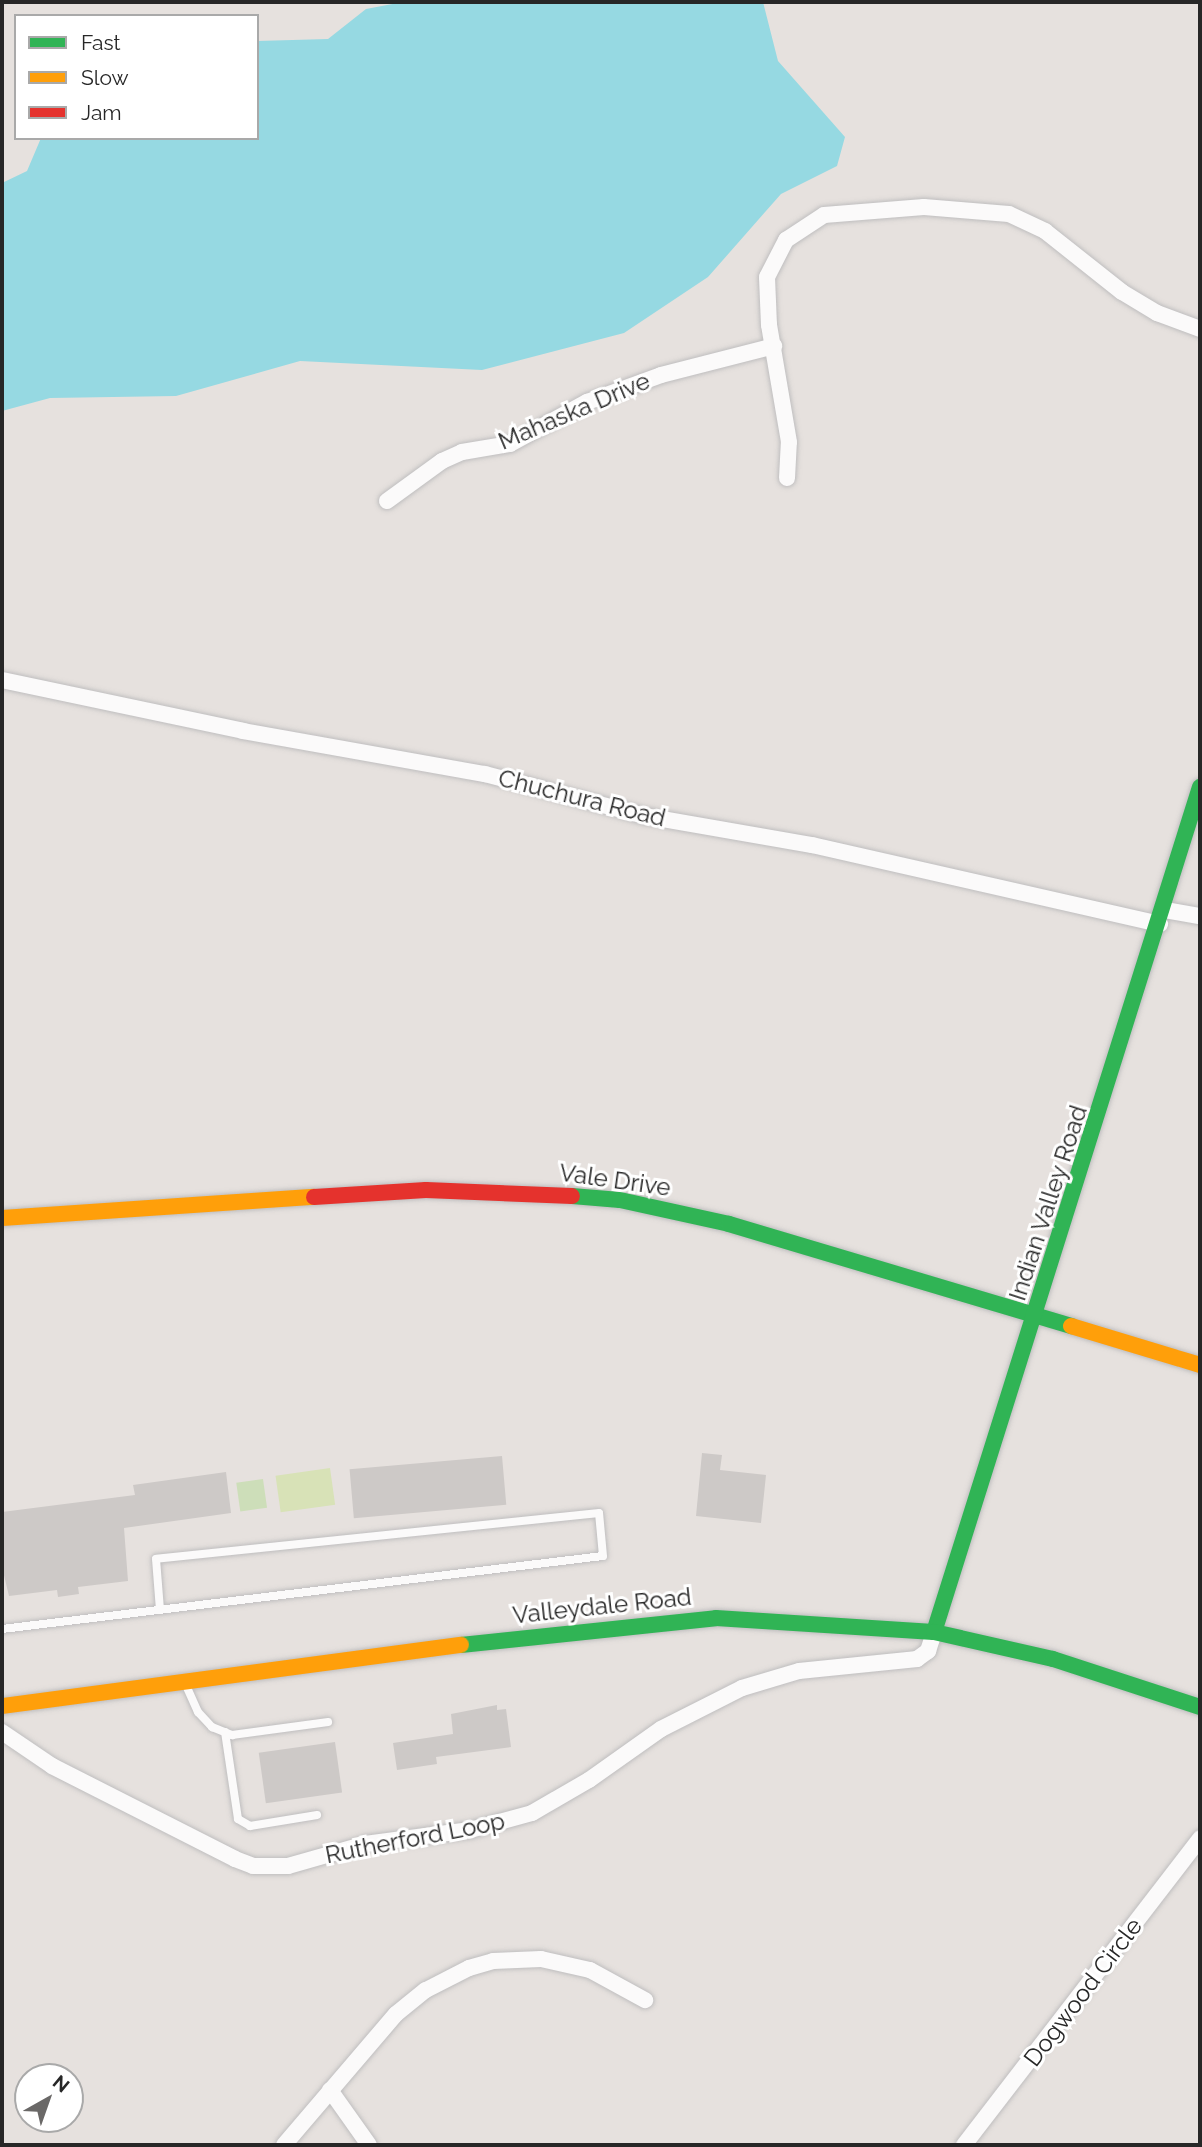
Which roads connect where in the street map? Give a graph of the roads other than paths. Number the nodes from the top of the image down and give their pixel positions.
1 (1200, 329) edge
2 (774, 346) junction
3 (787, 478) dead end
4 (387, 501) dead end
5 (2, 680) edge
6 (1200, 787) edge
7 (1200, 916) edge
8 (1162, 917) junction
9 (2, 1218) edge
10 (1035, 1317) junction
11 (1200, 1365) edge
12 (160, 1610) junction
13 (2, 1629) edge
14 (934, 1632) junction
15 (185, 1683) junction
16 (2, 1706) edge
17 (1200, 1707) edge
18 (328, 1722) dead end
19 (2, 1732) edge
20 (225, 1732) junction
21 (317, 1815) dead end
22 (1200, 1838) edge
23 (645, 2000) dead end
24 (330, 2090) junction
25 (284, 2145) edge
26 (369, 2145) edge
27 (964, 2145) edge

1 - 2 street
2 - 3 street
2 - 4 street, Mahaska Drive
5 - 8 street, Chuchura Road
6 - 8 street, Indian Valley Road
7 - 8 street, Chuchura Road
8 - 10 street, Indian Valley Road
9 - 10 street, Vale Drive
10 - 11 street, Vale Drive
10 - 14 street, Indian Valley Road
12 - 12 lane
12 - 13 lane
14 - 15 street, Valleydale Road
14 - 17 street, Valleydale Road
14 - 19 street, Rutherford Loop
15 - 16 street, Valleydale Road
15 - 20 lane
18 - 20 lane
20 - 21 lane
22 - 27 street, Dogwood Circle
23 - 24 street
24 - 25 street
24 - 26 street

